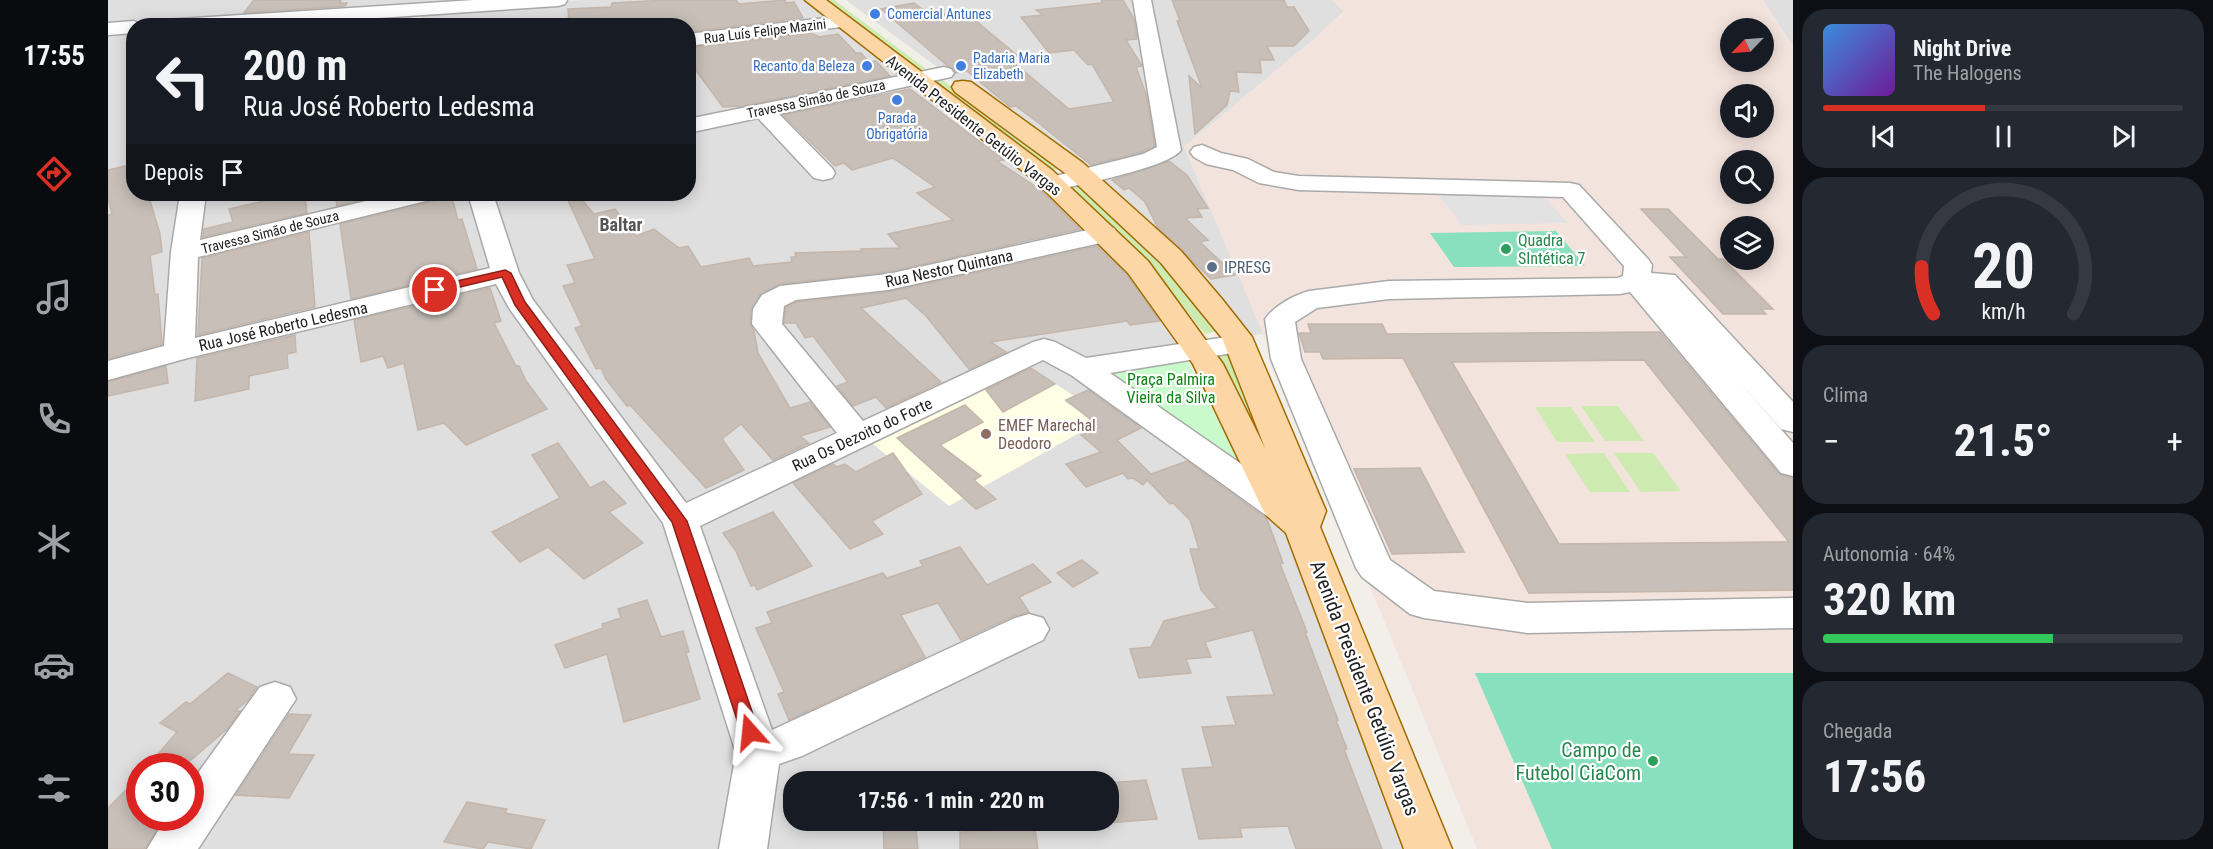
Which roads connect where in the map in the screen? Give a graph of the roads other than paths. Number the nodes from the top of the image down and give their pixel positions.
1 (558, 0) edge
2 (814, 0) edge
3 (1142, 0) edge
4 (844, 11) edge
5 (417, 17) edge
6 (388, 18) edge
7 (126, 28) edge
8 (108, 29) edge
9 (696, 39) edge
10 (944, 73) junction
11 (915, 78) junction
12 (763, 110) junction
13 (696, 124) edge
14 (1202, 153) dead end
15 (823, 172) dead end
16 (1084, 177) junction
17 (1052, 184) junction
18 (193, 201) edge
19 (396, 201) edge
20 (483, 201) edge
21 (1105, 234) junction
22 (185, 252) junction
23 (505, 273) junction
24 (1636, 281) junction
25 (1240, 344) junction
26 (1198, 348) junction
27 (179, 351) junction
28 (1082, 368) junction
29 (108, 371) edge
30 (1782, 398) edge
31 (1793, 422) edge
32 (858, 436) junction
33 (1793, 465) edge
34 (1296, 515) junction
35 (680, 521) junction
36 (1793, 613) edge
37 (1029, 629) dead end
38 (274, 699) dead end
39 (758, 753) junction
40 (171, 849) edge
41 (743, 849) edge
42 (1428, 849) edge

1 - 5 street
2 - 4 main road, Avenida Presidente Getúlio Vargas
3 - 16 street
4 - 9 street, Rua Luís Felipe Mazini
4 - 10 main road, Avenida Presidente Getúlio Vargas
4 - 11 main road, Avenida Presidente Getúlio Vargas
5 - 6 street
7 - 8 street
10 - 11 street, Travessa Simão de Souza
10 - 16 main road, Avenida Presidente Getúlio Vargas
11 - 12 street, Travessa Simão de Souza
11 - 17 main road, Avenida Presidente Getúlio Vargas
12 - 13 street, Travessa Simão de Souza
12 - 15 street
14 - 24 street
16 - 17 street
16 - 25 main road, Avenida Presidente Getúlio Vargas
17 - 21 main road, Avenida Presidente Getúlio Vargas
18 - 22 street, Rua José Roberto Ledesma
19 - 22 street, Travessa Simão de Souza
20 - 23 street
21 - 26 main road, Avenida Presidente Getúlio Vargas
21 - 32 street, Rua Nestor Quintana
22 - 27 street, Rua José Roberto Ledesma
23 - 27 street, Rua José Roberto Ledesma
23 - 35 street
24 - 30 street
24 - 33 street
24 - 36 street
25 - 26 street
25 - 34 main road, Avenida Presidente Getúlio Vargas
26 - 28 street
26 - 34 main road, Avenida Presidente Getúlio Vargas
27 - 29 street
28 - 32 street, Rua Os Dezoito do Forte
28 - 34 street
30 - 31 street
32 - 35 street, Rua Os Dezoito do Forte
34 - 42 main road, Avenida Presidente Getúlio Vargas
35 - 39 street
37 - 39 street
38 - 40 street
39 - 41 street

